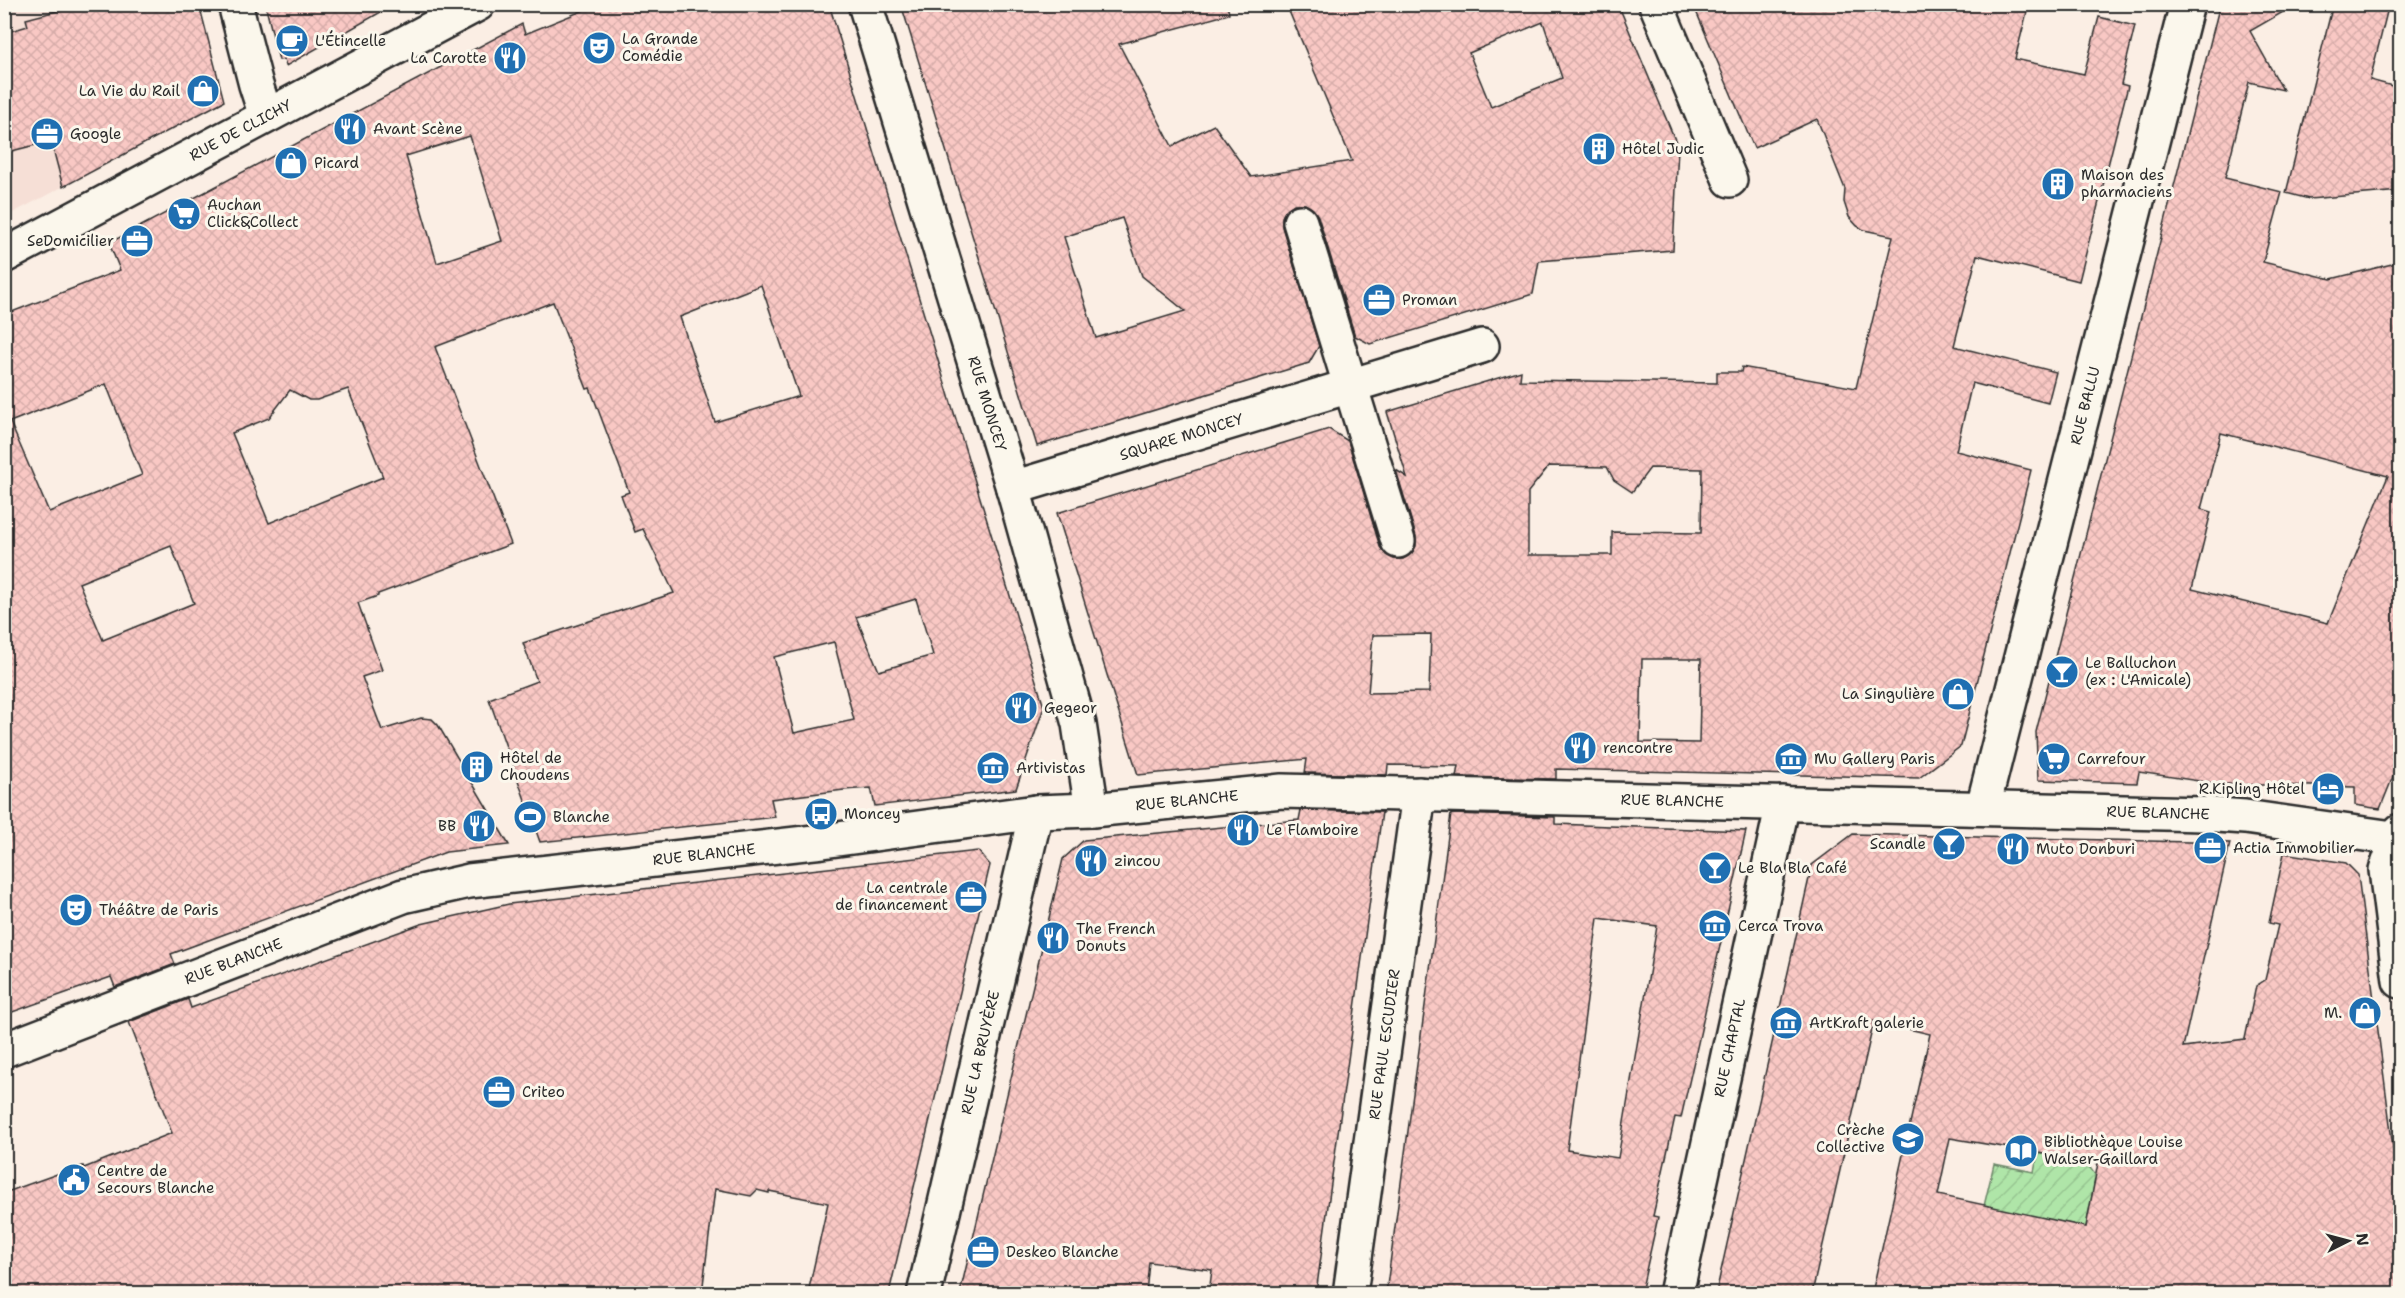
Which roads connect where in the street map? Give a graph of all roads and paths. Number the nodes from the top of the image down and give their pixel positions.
1 (235, 4) edge
2 (478, 4) edge
3 (865, 4) edge
4 (1656, 4) edge
5 (2187, 4) edge
6 (266, 116) junction
7 (1730, 180) dead end
8 (1300, 222) dead end
9 (4, 256) edge
10 (1482, 346) dead end
11 (1351, 386) junction
12 (1013, 488) junction
13 (1398, 541) dead end
14 (1419, 794) junction
15 (1784, 803) junction
16 (1983, 807) junction
17 (1092, 810) junction
18 (1036, 812) junction
19 (2399, 836) edge
20 (2400, 981) edge
21 (4, 1050) edge
22 (924, 1293) edge
23 (1350, 1293) edge
24 (1676, 1293) edge

1 - 6 street
2 - 6 street, RUE DE CLICHY
3 - 12 street, RUE MONCEY
4 - 7 street
5 - 16 street, RUE BALLU
6 - 9 street, RUE DE CLICHY
8 - 11 street
10 - 11 street, SQUARE MONCEY
11 - 12 street, SQUARE MONCEY
11 - 13 street
12 - 17 street, RUE MONCEY
14 - 15 street, RUE BLANCHE
14 - 17 street, RUE BLANCHE
14 - 23 street, RUE PAUL ESCUDIER
15 - 16 street, RUE BLANCHE
15 - 24 street, RUE CHAPTAL
16 - 19 street, RUE BLANCHE
17 - 18 street, RUE BLANCHE
18 - 21 street, RUE BLANCHE
18 - 22 street, RUE LA BRUYÈRE
19 - 20 street

